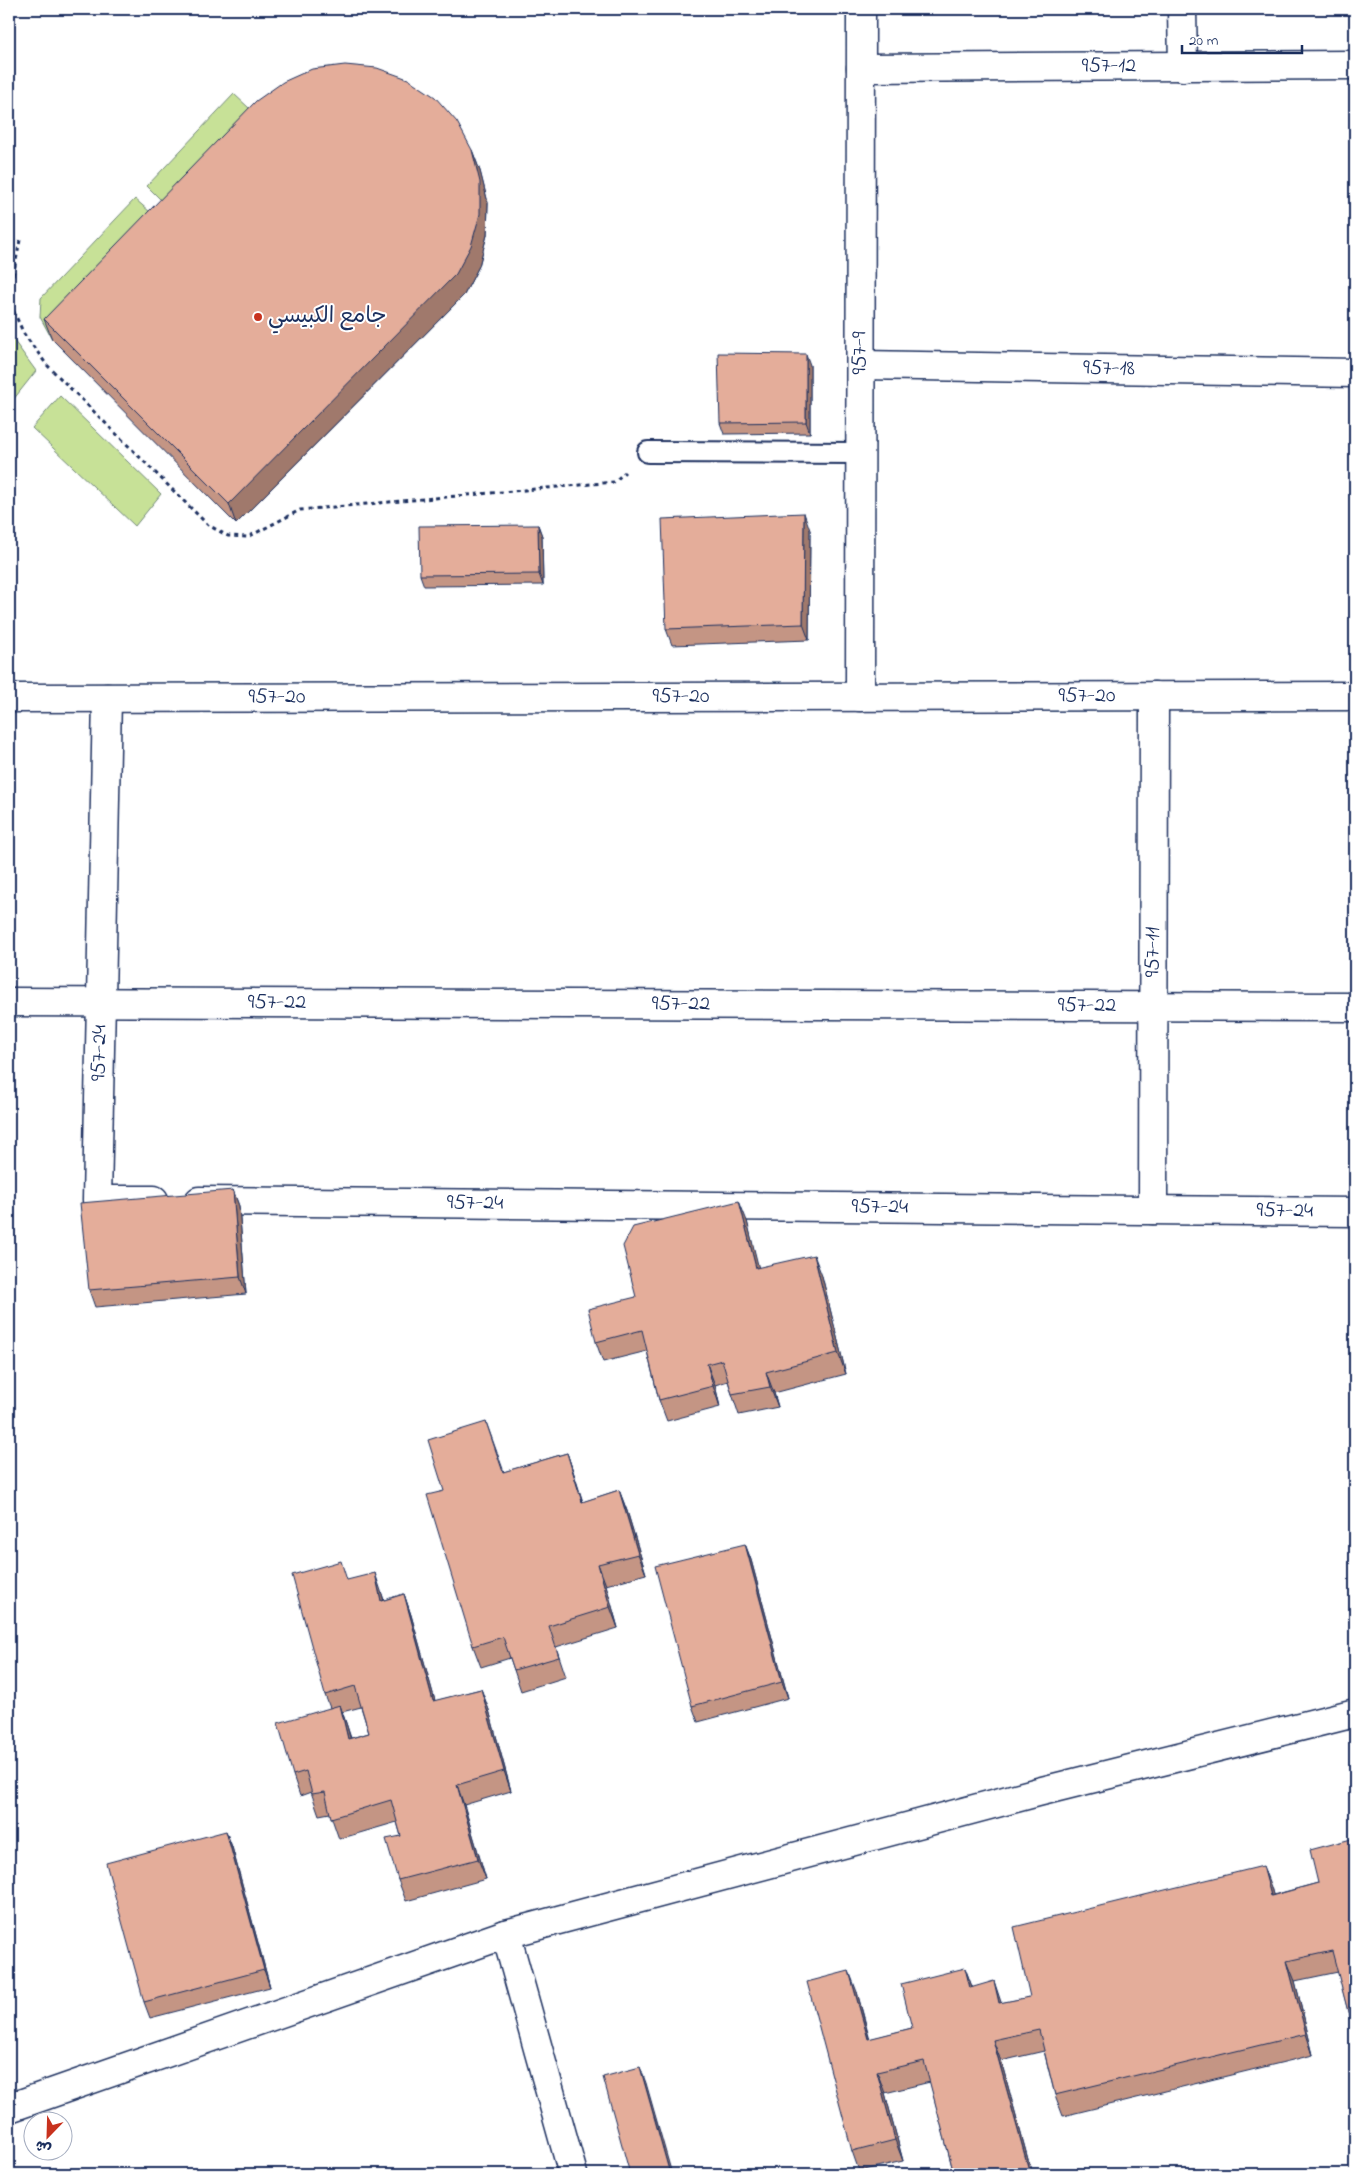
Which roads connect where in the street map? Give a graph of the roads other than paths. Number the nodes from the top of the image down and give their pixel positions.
1 (862, 9) edge
2 (1182, 9) edge
3 (1355, 65) edge
4 (1183, 67) junction
5 (861, 68) junction
6 (861, 365) junction
7 (1355, 373) edge
8 (648, 452) road end
9 (861, 453) junction
10 (1154, 696) junction
11 (1355, 696) edge
12 (860, 697) junction
13 (9, 698) edge
14 (107, 698) junction
15 (9, 1002) edge
16 (101, 1002) junction
17 (1153, 1006) junction
18 (1355, 1007) edge
19 (1153, 1210) junction
20 (1355, 1212) edge
21 (1355, 1713) edge
22 (506, 1934) junction
23 (9, 2108) edge
24 (573, 2174) edge

1 - 5 street, 957-9
2 - 4 street
3 - 4 street, 957-12
4 - 5 street, 957-12
5 - 6 street, 957-9
6 - 7 street, 957-18
6 - 9 street, 957-9
8 - 9 lane
9 - 12 street, 957-9
10 - 11 street, 957-20
10 - 12 street, 957-20
10 - 17 street, 957-11
12 - 14 street, 957-20
13 - 14 street, 957-20
14 - 16 street, 957-24
15 - 16 street, 957-22
16 - 17 street, 957-22
16 - 19 street, 957-24
17 - 18 street, 957-22
17 - 19 street, 957-11
19 - 20 street, 957-24
21 - 22 street
22 - 23 street
22 - 24 street

